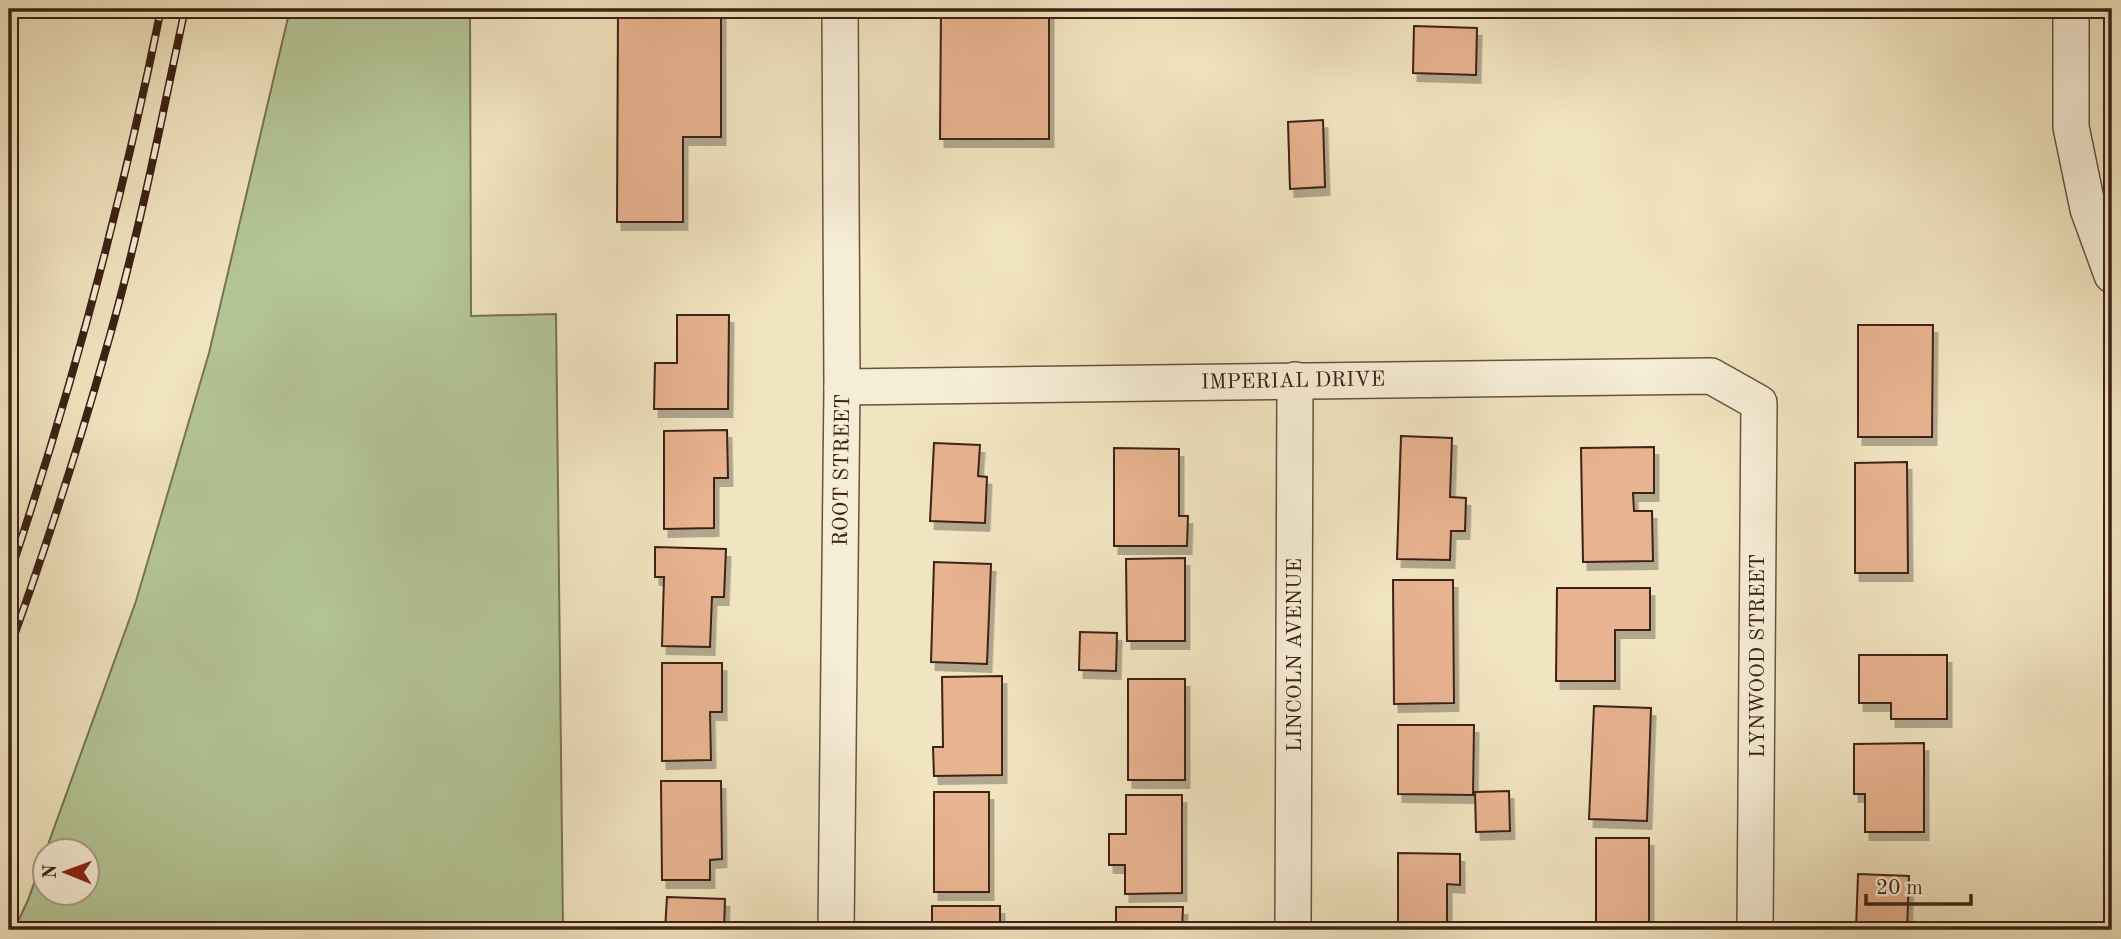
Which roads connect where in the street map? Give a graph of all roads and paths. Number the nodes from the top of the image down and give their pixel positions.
1 (840, 9) edge
2 (2070, 9) edge
3 (2112, 275) edge
4 (1296, 380) junction
5 (842, 387) junction
6 (1741, 391) joint
7 (836, 930) edge
8 (1293, 930) edge
9 (1755, 930) edge

1 - 5 street, ROOT STREET
2 - 3 street
4 - 5 street, IMPERIAL DRIVE
4 - 6 street, IMPERIAL DRIVE
4 - 8 street, LINCOLN AVENUE
5 - 7 street, ROOT STREET
6 - 9 street, LYNWOOD STREET

